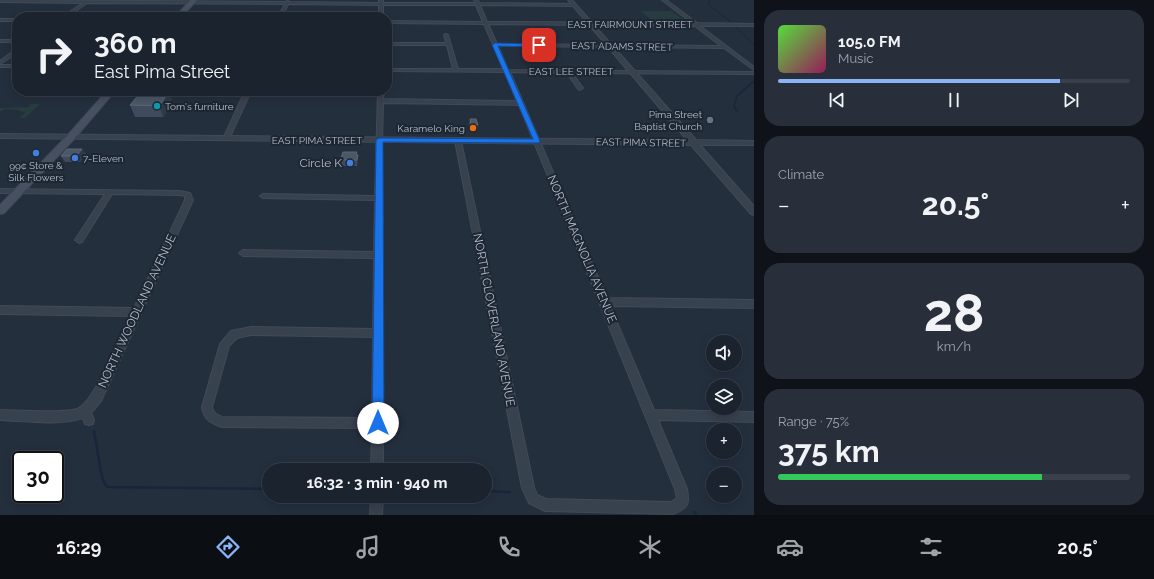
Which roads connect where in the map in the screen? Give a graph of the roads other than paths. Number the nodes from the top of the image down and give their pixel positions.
1 (514, 0) edge
2 (664, 0) edge
3 (0, 1) edge
4 (87, 1) edge
5 (193, 1) edge
6 (287, 2) edge
7 (381, 2) edge
8 (477, 2) edge
9 (572, 3) edge
10 (517, 5) junction
11 (71, 12) edge
12 (183, 12) edge
13 (282, 12) edge
14 (382, 12) edge
15 (0, 20) edge
16 (12, 20) edge
17 (392, 22) edge
18 (486, 23) junction
19 (590, 24) junction
20 (696, 24) junction
21 (754, 25) edge
22 (446, 35) dead end
23 (0, 41) edge
24 (12, 41) edge
25 (392, 44) edge
26 (449, 44) junction
27 (495, 45) junction
28 (610, 46) junction
29 (724, 47) junction
30 (12, 55) edge
31 (0, 63) edge
32 (0, 66) edge
33 (12, 66) edge
34 (754, 69) edge
35 (392, 70) edge
36 (456, 70) junction
37 (506, 71) junction
38 (568, 71) junction
39 (633, 71) junction
40 (754, 73) edge
41 (580, 88) dead end
42 (107, 96) edge
43 (246, 96) edge
44 (380, 96) edge
45 (380, 101) junction
46 (520, 103) junction
47 (0, 136) edge
48 (71, 137) junction
49 (226, 139) junction
50 (379, 140) junction
51 (458, 140) junction
52 (537, 141) junction
53 (695, 143) junction
54 (754, 143) edge
55 (0, 191) edge
56 (18, 191) junction
57 (109, 193) junction
58 (263, 196) dead end
59 (379, 198) junction
60 (0, 211) edge
61 (754, 212) edge
62 (79, 240) dead end
63 (243, 253) dead end
64 (378, 255) junction
65 (604, 302) junction
66 (754, 304) edge
67 (0, 310) edge
68 (136, 312) junction
69 (378, 333) junction
70 (0, 414) edge
71 (651, 416) junction
72 (754, 417) edge
73 (378, 423) junction
74 (377, 463) edge
75 (683, 501) joint
76 (377, 503) edge
77 (376, 515) edge

1 - 10 street
2 - 20 street
3 - 4 street
4 - 5 street
4 - 11 street
5 - 6 street
5 - 12 main road
6 - 7 street
6 - 13 street
7 - 8 street
7 - 14 street
8 - 10 street
8 - 18 street, NORTH MAGNOLIA AVENUE
9 - 10 street
9 - 19 street
15 - 16 street
17 - 18 street, EAST FAIRMOUNT STREET
18 - 19 street, EAST FAIRMOUNT STREET
18 - 27 street, NORTH MAGNOLIA AVENUE
19 - 20 street, EAST FAIRMOUNT STREET
19 - 28 street
20 - 21 street, EAST FAIRMOUNT STREET
20 - 29 street
22 - 26 street
23 - 24 street
25 - 26 street
26 - 36 street
27 - 28 street, EAST ADAMS STREET
27 - 37 street, NORTH MAGNOLIA AVENUE
28 - 29 street, EAST ADAMS STREET
28 - 39 street
29 - 34 street
30 - 31 street
32 - 33 street
35 - 36 street, EAST LEE STREET
36 - 37 street, EAST LEE STREET
37 - 38 street, EAST LEE STREET
37 - 46 street, NORTH MAGNOLIA AVENUE
38 - 39 street, EAST LEE STREET
38 - 41 street
39 - 40 street, EAST LEE STREET
39 - 53 street
42 - 48 main road
43 - 49 street
44 - 45 street
45 - 46 street
45 - 50 street
46 - 52 street, NORTH MAGNOLIA AVENUE
47 - 48 street, EAST PIMA STREET
48 - 49 street, EAST PIMA STREET
48 - 56 main road
49 - 50 street, EAST PIMA STREET
50 - 51 street, EAST PIMA STREET
50 - 59 street
51 - 52 street, EAST PIMA STREET
51 - 75 street, NORTH CLOVERLAND AVENUE
52 - 53 street, EAST PIMA STREET
52 - 65 street, NORTH MAGNOLIA AVENUE
53 - 54 street, EAST PIMA STREET
53 - 61 street
55 - 56 street
56 - 57 street
56 - 60 main road
57 - 62 street
57 - 68 street, NORTH WOODLAND AVENUE
58 - 59 street
59 - 64 street
63 - 64 street
64 - 69 street
65 - 66 street
65 - 71 street, NORTH MAGNOLIA AVENUE
67 - 68 street
68 - 70 street, NORTH WOODLAND AVENUE
69 - 73 street
69 - 73 street
71 - 72 street
71 - 75 street, NORTH MAGNOLIA AVENUE
73 - 74 street
76 - 77 street

